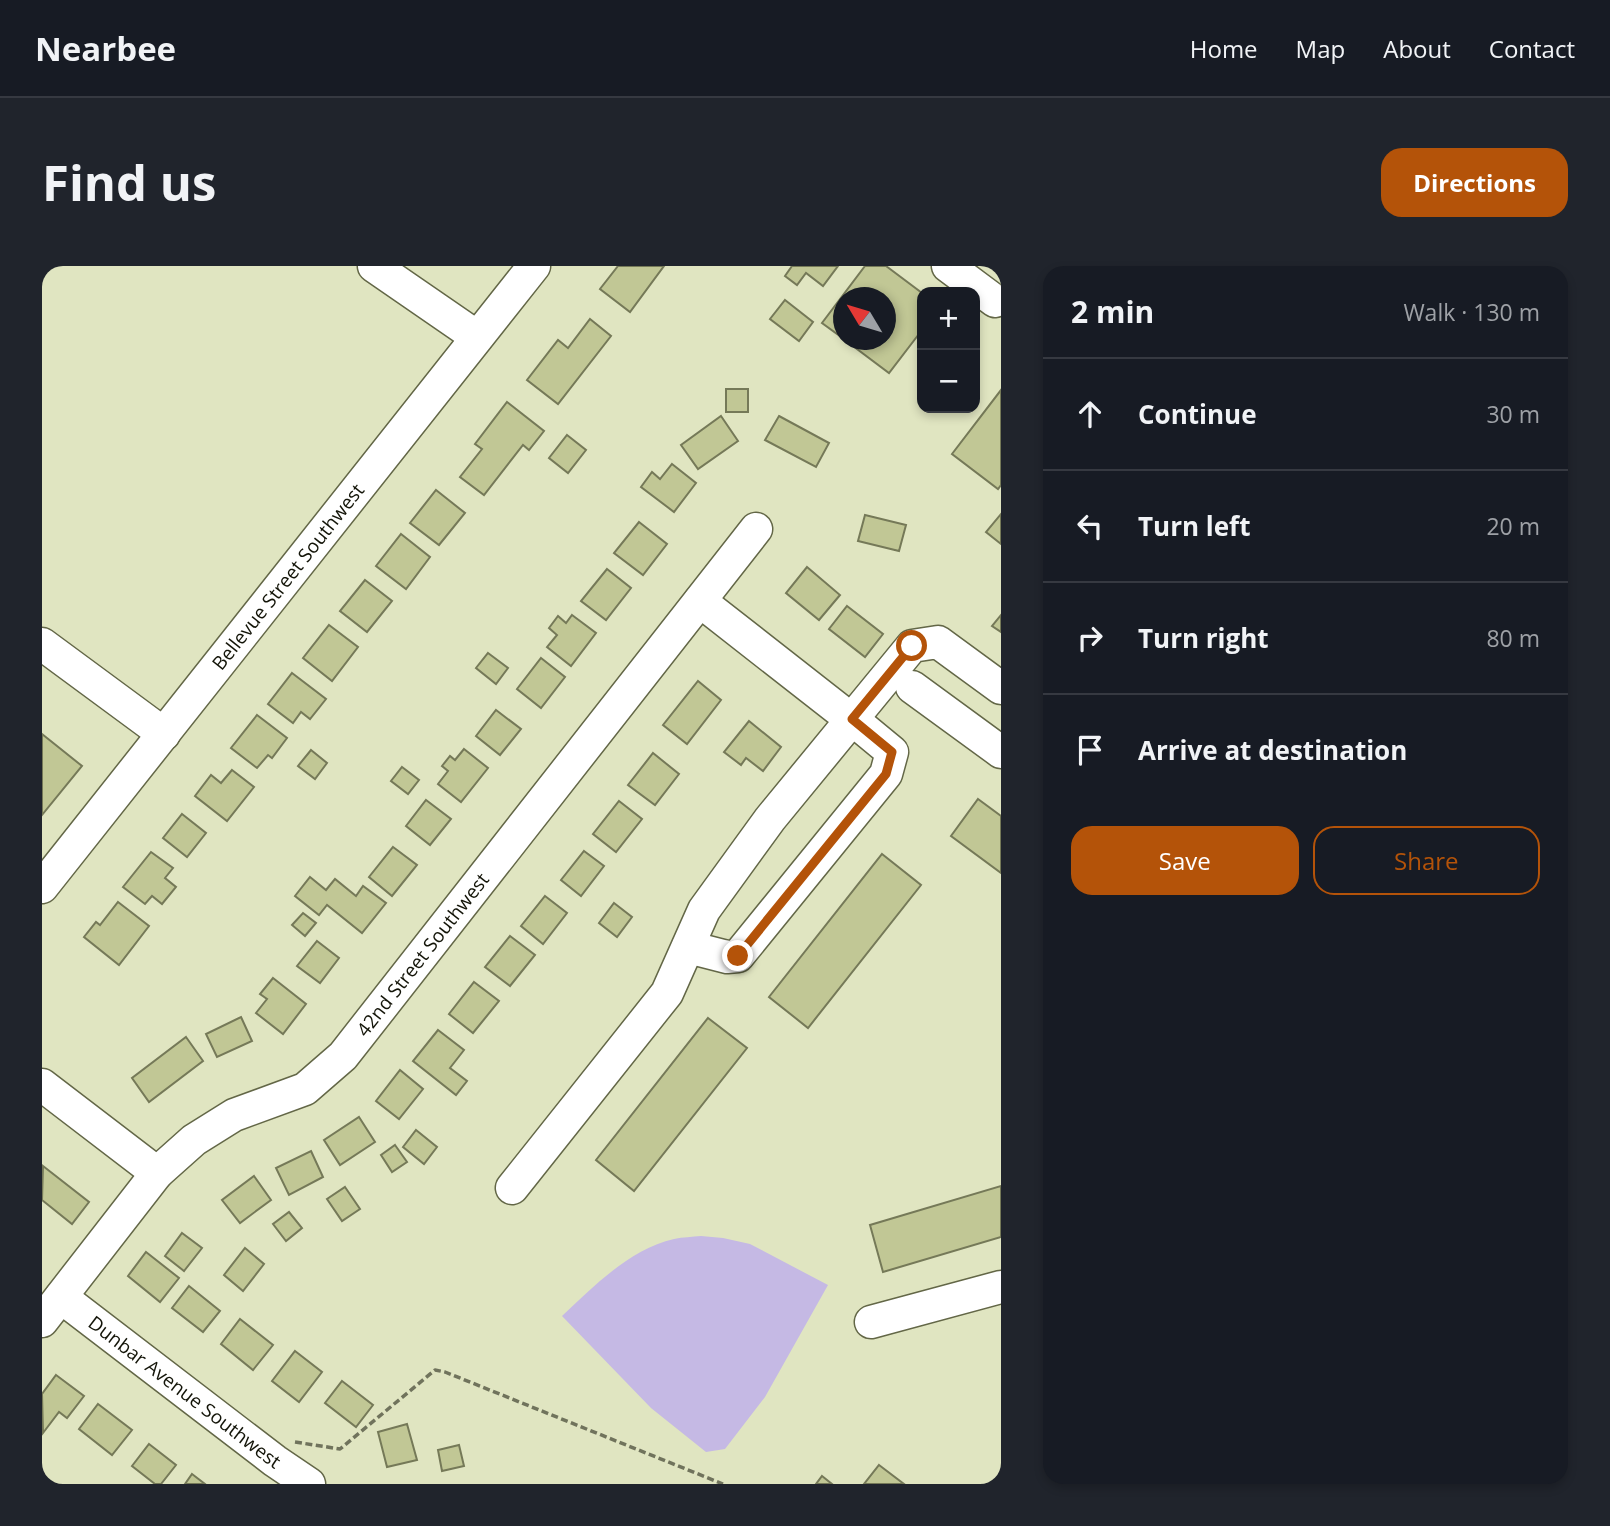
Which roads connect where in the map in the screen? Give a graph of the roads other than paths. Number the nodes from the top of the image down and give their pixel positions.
1 (374, 266) edge
2 (534, 266) edge
3 (948, 266) edge
4 (999, 300) edge
5 (477, 337) junction
6 (756, 529) dead end
7 (700, 601) junction
8 (42, 644) edge
9 (912, 687) dead end
10 (1001, 688) edge
11 (845, 714) junction
12 (164, 734) junction
13 (1001, 752) edge
14 (42, 887) edge
15 (688, 947) junction
16 (42, 1084) edge
17 (157, 1173) junction
18 (512, 1188) dead end
19 (1001, 1287) edge
20 (51, 1309) edge
21 (871, 1322) dead end
22 (309, 1484) edge

1 - 5 street
2 - 5 street, Bellevue Street Southwest
3 - 4 street
5 - 12 street, Bellevue Street Southwest
6 - 7 street, 42nd Street Southwest
7 - 11 street
7 - 17 street, 42nd Street Southwest
8 - 12 street
9 - 13 street
10 - 11 street
11 - 15 street
11 - 15 street
12 - 14 street, Bellevue Street Southwest
15 - 18 street
16 - 17 street
17 - 20 street, 42nd Street Southwest
19 - 21 street
20 - 22 street, Dunbar Avenue Southwest

